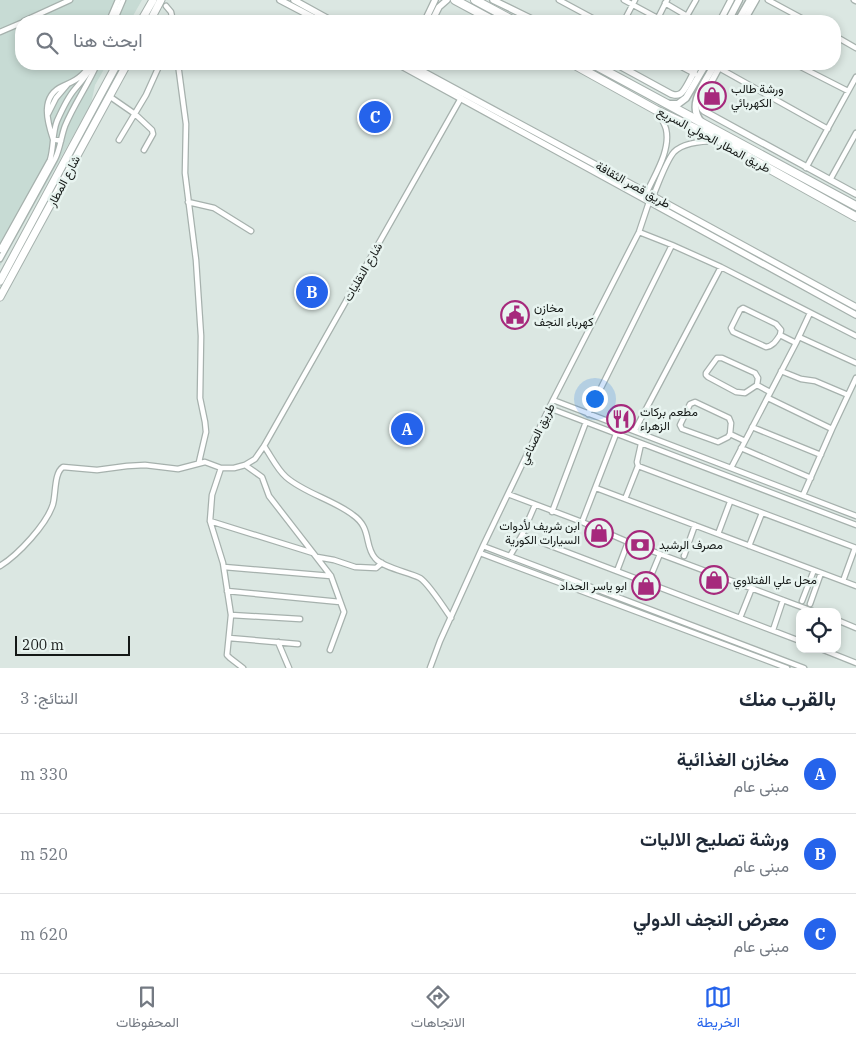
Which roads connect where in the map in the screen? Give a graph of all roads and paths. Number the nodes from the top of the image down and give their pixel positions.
1 (70, 0) edge
2 (118, 0) edge
3 (123, 0) edge
4 (153, 0) edge
5 (280, 0) edge
6 (294, 0) edge
7 (458, 0) edge
8 (559, 0) edge
9 (571, 0) edge
10 (624, 0) edge
11 (696, 0) edge
12 (732, 0) edge
13 (740, 0) edge
14 (750, 0) edge
15 (756, 0) edge
16 (768, 0) edge
17 (439, 1) edge
18 (498, 1) edge
19 (478, 2) edge
20 (634, 2) edge
21 (666, 2) edge
22 (164, 3) edge
23 (569, 5) junction
24 (475, 11) junction
25 (38, 15) edge
26 (112, 15) edge
27 (117, 15) edge
28 (144, 15) edge
29 (155, 15) edge
30 (172, 15) edge
31 (309, 15) edge
32 (321, 15) edge
33 (429, 15) edge
34 (434, 15) edge
35 (483, 15) edge
36 (503, 15) edge
37 (525, 15) edge
38 (587, 15) edge
39 (627, 15) edge
40 (654, 15) edge
41 (660, 15) edge
42 (686, 15) edge
43 (688, 15) edge
44 (723, 15) edge
45 (731, 15) edge
46 (741, 15) edge
47 (747, 15) edge
48 (796, 15) edge
49 (15, 25) edge
50 (0, 32) edge
51 (841, 39) edge
52 (856, 48) edge
53 (87, 70) edge
54 (90, 70) edge
55 (95, 70) edge
56 (114, 70) edge
57 (122, 70) edge
58 (157, 70) edge
59 (179, 70) edge
60 (409, 70) edge
61 (421, 70) edge
62 (584, 70) edge
63 (606, 70) edge
64 (627, 70) edge
65 (688, 70) edge
66 (697, 70) edge
67 (700, 70) edge
68 (715, 70) edge
69 (716, 70) edge
70 (722, 70) edge
71 (807, 70) edge
72 (696, 74) junction
73 (856, 77) edge
74 (80, 84) junction
75 (85, 88) junction
76 (848, 91) junction
77 (109, 96) junction
78 (461, 98) junction
79 (668, 104) junction
80 (656, 110) junction
81 (135, 114) junction
82 (704, 124) junction
83 (828, 129) junction
84 (856, 133) edge
85 (53, 139) junction
86 (120, 140) dead end
87 (61, 141) junction
88 (718, 141) junction
89 (854, 142) edge
90 (144, 150) dead end
91 (598, 166) junction
92 (806, 168) junction
93 (595, 172) junction
94 (830, 180) junction
95 (647, 192) junction
96 (856, 194) edge
97 (653, 196) junction
98 (188, 202) junction
99 (649, 202) junction
100 (665, 203) junction
101 (856, 206) edge
102 (662, 209) junction
103 (856, 216) edge
104 (251, 232) dead end
105 (639, 232) junction
106 (672, 245) junction
107 (0, 250) edge
108 (0, 259) edge
109 (721, 267) junction
110 (0, 281) edge
111 (0, 297) edge
112 (856, 307) edge
113 (810, 313) junction
114 (856, 315) edge
115 (780, 335) junction
116 (856, 336) edge
117 (799, 337) junction
118 (796, 343) junction
119 (856, 363) edge
120 (781, 371) junction
121 (856, 378) edge
122 (756, 385) junction
123 (770, 392) junction
124 (848, 395) junction
125 (768, 398) junction
126 (553, 400) junction
127 (549, 408) junction
128 (588, 414) junction
129 (586, 422) junction
130 (752, 426) junction
131 (832, 429) junction
132 (635, 430) junction
133 (616, 434) junction
134 (730, 434) junction
135 (745, 440) junction
136 (641, 444) junction
137 (264, 446) junction
138 (741, 448) junction
139 (821, 455) junction
140 (199, 462) junction
141 (245, 465) junction
142 (638, 466) junction
143 (221, 468) junction
144 (731, 468) junction
145 (811, 478) junction
146 (596, 488) junction
147 (508, 494) junction
148 (803, 495) junction
149 (625, 499) junction
150 (730, 502) junction
151 (535, 505) junction
152 (552, 512) junction
153 (762, 513) junction
154 (856, 516) edge
155 (210, 521) junction
156 (582, 522) junction
157 (696, 525) junction
158 (856, 525) edge
159 (718, 534) junction
160 (522, 536) junction
161 (628, 542) junction
162 (483, 546) junction
163 (750, 546) junction
164 (856, 548) edge
165 (480, 553) junction
166 (660, 554) junction
167 (315, 555) junction
168 (510, 556) junction
169 (684, 556) dead end
170 (382, 563) junction
171 (0, 566) edge
172 (224, 567) junction
173 (617, 570) junction
174 (814, 570) junction
175 (821, 573) junction
176 (331, 576) junction
177 (564, 577) junction
178 (843, 581) junction
179 (648, 583) junction
180 (562, 584) junction
181 (856, 586) edge
182 (752, 588) junction
183 (227, 591) junction
184 (783, 600) junction
185 (802, 601) dead end
186 (340, 602) junction
187 (810, 604) dead end
188 (804, 608) edge
189 (654, 611) junction
190 (231, 615) junction
191 (651, 617) junction
192 (451, 618) junction
193 (740, 618) junction
194 (300, 619) dead end
195 (841, 622) edge
196 (856, 628) edge
197 (772, 630) junction
198 (229, 638) junction
199 (796, 639) edge
200 (278, 642) junction
201 (298, 644) dead end
202 (330, 650) dead end
203 (831, 653) edge
204 (856, 663) edge
205 (243, 668) edge
206 (289, 668) edge
207 (430, 668) edge
208 (787, 668) edge
209 (804, 668) edge

1 - 25 street
2 - 26 street
3 - 27 street
4 - 28 main road
5 - 31 street
6 - 32 street
7 - 24 highway
8 - 23 street
9 - 23 street
10 - 20 street
11 - 43 street
12 - 44 street
13 - 45 main road
14 - 46 main road
15 - 47 street
16 - 48 street
17 - 33 street
17 - 34 street
18 - 37 street
19 - 24 highway
19 - 36 highway
20 - 39 street
20 - 40 street
21 - 41 street
21 - 42 street
22 - 29 main road
22 - 30 street
23 - 38 street
24 - 35 highway
49 - 50 street
51 - 52 street
53 - 85 street
54 - 74 street
55 - 75 street
56 - 110 main road, شارع المطار
57 - 77 main road, شارع المطار
58 - 81 street
59 - 98 street
60 - 78 street, طريق قصر الثقافة
61 - 91 street, طريق قصر الثقافة
62 - 80 highway, طريق المطار الحولي السريع
63 - 79 highway, طريق المطار الحولي السريع
64 - 72 street
65 - 72 street
66 - 72 street
67 - 72 main road
68 - 82 main road
69 - 92 street
70 - 83 street
71 - 76 street
72 - 79 main road
73 - 76 street
74 - 75 street
74 - 85 street
75 - 87 street
76 - 83 street
77 - 81 street
77 - 111 main road, شارع المطار
78 - 93 street, طريق قصر الثقافة
78 - 137 street, شارع النقليات
79 - 82 highway, طريق المطار الحولي السريع
80 - 88 highway, طريق المطار الحولي السريع
80 - 95 street
81 - 86 street
81 - 90 street
82 - 101 highway, طريق المطار الحولي السريع
83 - 92 street
84 - 89 street
85 - 87 street
85 - 107 street
87 - 108 street
88 - 97 street
88 - 103 highway, طريق المطار الحولي السريع
89 - 94 street
91 - 93 street
91 - 95 street, طريق قصر الثقافة
92 - 94 street
93 - 99 street, طريق قصر الثقافة
94 - 96 street
95 - 97 street, طريق قصر الثقافة
97 - 100 street, طريق قصر الثقافة
98 - 104 street
98 - 140 street
99 - 102 street, طريق قصر الثقافة
99 - 105 street, طريق الصناعي
100 - 102 street
100 - 112 street, طريق قصر الثقافة
102 - 114 street, طريق قصر الثقافة
105 - 106 street
105 - 126 street, طريق الصناعي
106 - 109 street
106 - 128 street
109 - 113 street
109 - 132 street
113 - 116 street
113 - 117 street
115 - 115 street
115 - 118 street
117 - 118 street
117 - 119 street
118 - 120 street
120 - 123 street
120 - 124 street
121 - 124 street
122 - 122 street
122 - 123 street
123 - 125 street
124 - 131 street
125 - 130 street
125 - 131 street
126 - 127 street, طريق الصناعي
126 - 128 street
127 - 129 street
127 - 147 street, طريق الصناعي
128 - 132 street
129 - 133 street
129 - 152 street
130 - 135 street
130 - 139 street
131 - 139 street
132 - 144 street
133 - 136 street
133 - 146 street
134 - 134 street
134 - 135 street
135 - 138 street
136 - 142 street
136 - 158 street
137 - 141 street, شارع النقليات
137 - 170 street
138 - 144 street
138 - 145 street
139 - 145 street
140 - 143 street
140 - 171 street
141 - 143 street
141 - 167 street
142 - 149 street
142 - 150 street
143 - 155 street
144 - 148 street
145 - 148 street
146 - 149 street
146 - 156 street
147 - 151 street
147 - 162 street, طريق الصناعي
148 - 154 street
149 - 157 street
150 - 153 street
150 - 159 street
151 - 152 street
151 - 160 street
152 - 156 street
153 - 163 street
153 - 164 street
155 - 167 street
155 - 172 street
156 - 161 street
157 - 159 street
157 - 169 street
159 - 163 street
160 - 168 street
160 - 173 street
161 - 166 street
161 - 173 street
162 - 165 street, طريق الصناعي
162 - 168 street
163 - 174 street
164 - 178 street
165 - 180 street
165 - 192 street, طريق الصناعي
166 - 179 street
166 - 182 street
167 - 170 street
167 - 176 street
168 - 177 street
170 - 192 street
172 - 176 street
172 - 183 street
173 - 179 street
174 - 175 street
174 - 185 street
175 - 178 street
175 - 187 street
176 - 186 street
177 - 180 street
177 - 189 street
178 - 181 street
179 - 193 street
180 - 191 street
182 - 184 street
182 - 193 street
183 - 186 street
183 - 190 street
184 - 188 street
184 - 197 street
186 - 202 street
189 - 191 street
189 - 209 street
190 - 194 street
190 - 198 street
191 - 208 street
192 - 207 street, طريق الصناعي
193 - 197 street
195 - 196 street
197 - 199 street
198 - 200 street
198 - 205 street
200 - 201 street
200 - 206 street
203 - 204 street

